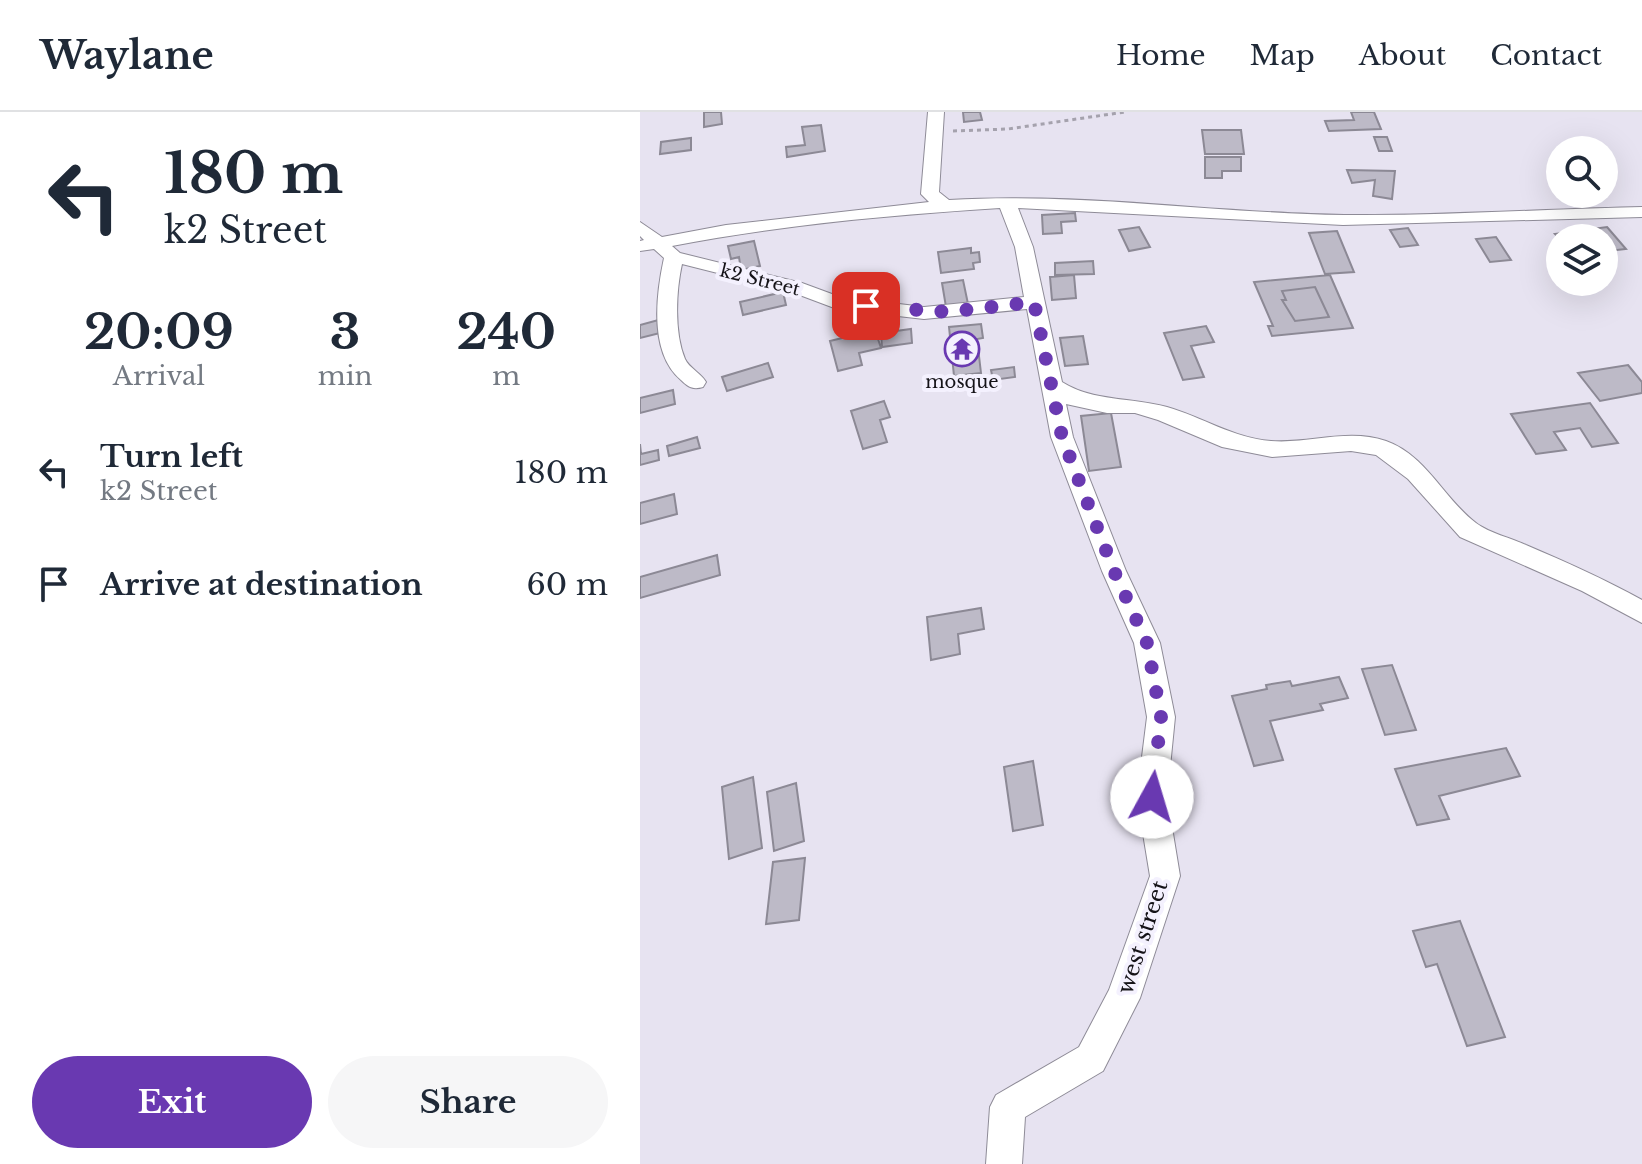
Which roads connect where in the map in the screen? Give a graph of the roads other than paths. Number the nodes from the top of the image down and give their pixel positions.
1 (936, 112) edge
2 (938, 200) junction
3 (1007, 202) junction
4 (1642, 212) edge
5 (640, 227) edge
6 (649, 244) edge
7 (674, 257) junction
8 (1034, 302) junction
9 (696, 382) dead end
10 (1050, 385) junction
11 (1642, 612) edge
12 (1004, 1164) edge

1 - 2 street
2 - 3 street
2 - 6 street
3 - 4 street
3 - 8 street, west street
5 - 6 street, k2 Street
6 - 7 street, k2 Street
7 - 8 street, k2 Street
7 - 9 street
8 - 10 street, west street
10 - 11 street
10 - 12 street, west street

